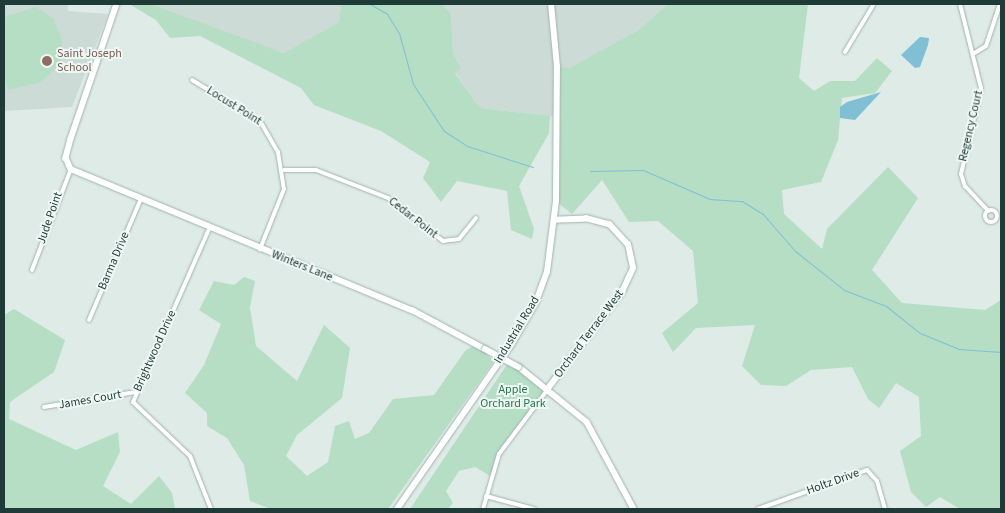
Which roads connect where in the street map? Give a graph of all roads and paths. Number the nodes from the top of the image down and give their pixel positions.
1 (117, 4) edge
2 (551, 4) edge
3 (874, 4) edge
4 (960, 4) edge
5 (1000, 4) edge
6 (845, 52) dead end
7 (973, 54) junction
8 (192, 80) dead end
9 (72, 169) junction
10 (284, 170) junction
11 (140, 201) junction
12 (988, 211) dead end
13 (476, 218) dead end
14 (555, 220) junction
15 (209, 230) junction
16 (260, 249) junction
17 (32, 270) dead end
18 (89, 320) dead end
19 (549, 387) junction
20 (136, 392) junction
21 (44, 407) dead end
22 (486, 496) junction
23 (211, 509) edge
24 (397, 509) edge
25 (483, 509) edge
26 (534, 509) edge
27 (634, 509) edge
28 (758, 509) edge
29 (885, 509) edge

1 - 9 street
2 - 14 street, Industrial Road
3 - 6 street
4 - 7 street, Regency Court
5 - 7 street
7 - 12 street, Regency Court
8 - 10 street, Locust Point
9 - 11 street, Winters Lane
9 - 17 street, Jude Point
10 - 13 street, Cedar Point
10 - 16 street, Locust Point
11 - 15 street, Winters Lane
11 - 18 street, Barma Drive
14 - 19 street, Orchard Terrace West
14 - 24 street, Industrial Road
15 - 16 street, Winters Lane
15 - 20 street, Brightwood Drive
16 - 19 street, Winters Lane, bridge
19 - 22 street
19 - 27 street, Winters Lane
20 - 21 street, James Court
20 - 23 street, Brightwood Drive
22 - 25 street
22 - 26 street
28 - 29 street, Holtz Drive

